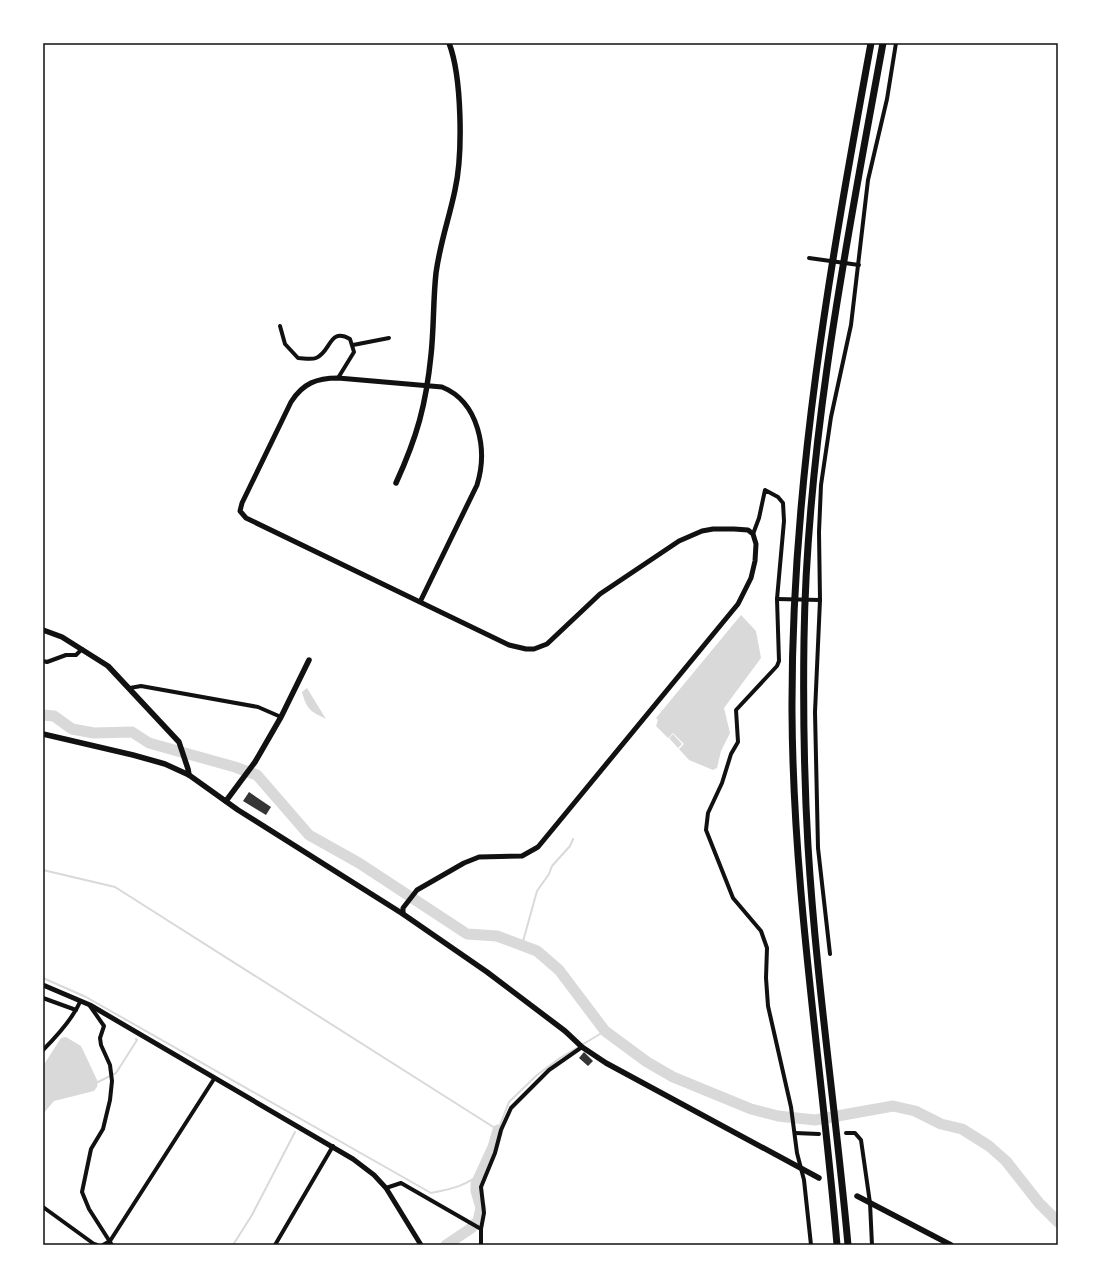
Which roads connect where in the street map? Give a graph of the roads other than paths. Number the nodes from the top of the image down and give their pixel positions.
1 (449, 43) edge
2 (871, 43) edge
3 (883, 43) edge
4 (896, 43) edge
5 (809, 258) dead end
6 (859, 265) junction
7 (280, 326) dead end
8 (389, 338) dead end
9 (353, 346) junction
10 (338, 378) junction
11 (427, 384) junction
12 (396, 483) dead end
13 (753, 534) junction
14 (776, 599) junction
15 (820, 600) junction
16 (420, 602) junction
17 (43, 630) edge
18 (82, 649) junction
19 (309, 660) dead end
20 (43, 661) edge
21 (130, 688) junction
22 (281, 717) junction
23 (43, 734) edge
24 (188, 772) junction
25 (226, 802) junction
26 (403, 911) junction
27 (830, 954) dead end
28 (43, 985) edge
29 (43, 998) edge
30 (80, 1002) junction
31 (90, 1005) junction
32 (76, 1010) junction
33 (582, 1047) junction
34 (43, 1050) edge
35 (214, 1078) junction
36 (795, 1131) junction
37 (846, 1133) dead end
38 (819, 1134) dead end
39 (333, 1146) junction
40 (800, 1168) junction
41 (819, 1178) dead end
42 (386, 1188) junction
43 (858, 1196) dead end
44 (870, 1203) junction
45 (43, 1207) edge
46 (479, 1228) junction
47 (111, 1243) edge
48 (97, 1245) edge
49 (103, 1245) edge
50 (275, 1245) edge
51 (421, 1245) edge
52 (481, 1245) edge
53 (811, 1245) edge
54 (837, 1245) edge
55 (848, 1245) edge
56 (872, 1245) edge
57 (951, 1245) edge

1 - 11 main road
2 - 54 highway
3 - 55 highway
4 - 6 street
5 - 6 street
6 - 15 street
7 - 9 street
8 - 9 street
9 - 10 street
10 - 11 street
10 - 16 street
11 - 12 main road
11 - 16 street
13 - 14 street
13 - 16 street
13 - 26 street
14 - 15 street
14 - 36 street
15 - 27 street
17 - 18 main road
18 - 20 street
18 - 21 main road
19 - 22 main road
21 - 22 street
21 - 24 main road
22 - 25 main road
23 - 24 main road
24 - 25 main road
25 - 26 main road
26 - 33 main road
28 - 30 street
29 - 32 street
30 - 31 street
30 - 32 street
31 - 35 street
31 - 47 street
32 - 34 street
33 - 40 main road
33 - 46 street
35 - 39 street
35 - 47 street
36 - 38 street
36 - 40 street
37 - 44 street
39 - 42 street
39 - 50 street
40 - 41 main road
40 - 53 street
42 - 46 street
42 - 51 street
43 - 44 main road
44 - 56 street
44 - 57 main road
45 - 48 street
46 - 52 street
47 - 49 street

